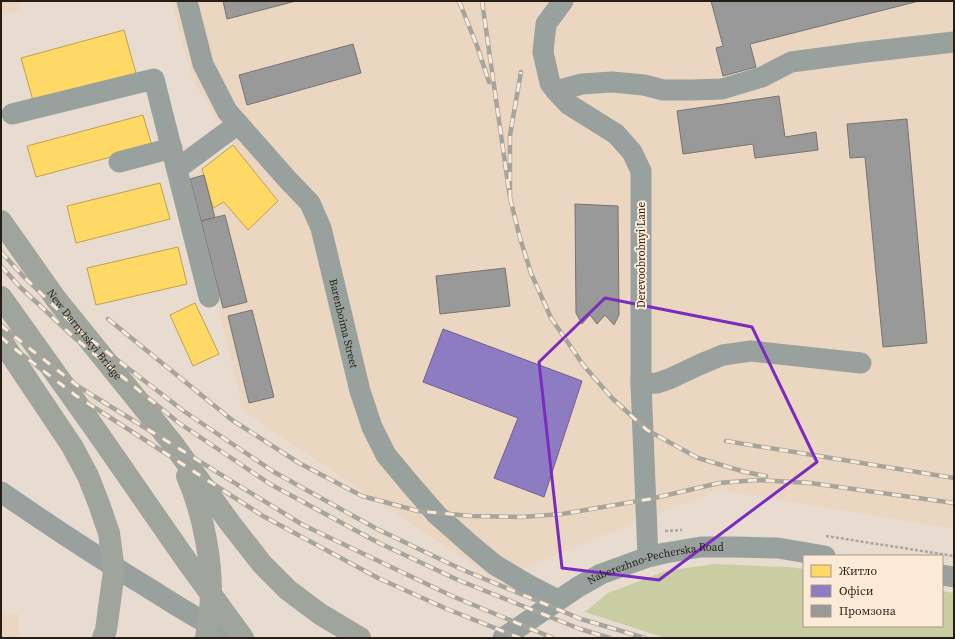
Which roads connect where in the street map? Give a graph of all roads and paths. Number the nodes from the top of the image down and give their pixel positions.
1 (187, 1) edge
2 (548, 1) edge
3 (563, 1) edge
4 (546, 24) junction
5 (954, 42) edge
6 (556, 91) junction
7 (12, 114) dead end
8 (238, 124) junction
9 (172, 148) junction
10 (119, 162) dead end
11 (177, 169) junction
12 (1, 221) edge
13 (1, 297) edge
14 (209, 297) dead end
15 (1, 340) edge
16 (861, 363) dead end
17 (641, 384) junction
18 (173, 444) junction
19 (1, 492) edge
20 (820, 555) edge
21 (648, 557) junction
22 (943, 575) edge
23 (954, 577) edge
24 (558, 600) junction
25 (103, 638) edge
26 (206, 638) edge
27 (238, 638) edge
28 (243, 638) edge
29 (360, 638) edge
30 (503, 638) edge

1 - 8 street, Barenboima Street
2 - 4 street, Derevoobrobnyi Lane
3 - 4 street
4 - 6 street, Derevoobrobnyi Lane
5 - 6 street
6 - 17 street, Derevoobrobnyi Lane
7 - 9 street
8 - 11 street
8 - 24 street, Barenboima Street
9 - 10 street
9 - 11 street
11 - 14 street
12 - 18 main road, New Darnytskyi Bridge
13 - 28 main road
15 - 25 main road
16 - 17 street
17 - 21 street, Derevoobrobnyi Lane
18 - 26 main road
18 - 29 main road
19 - 27 street
20 - 21 street, Naberezhno-Pecherska Road
21 - 24 street, Naberezhno-Pecherska Road
22 - 23 street
24 - 30 street, Naberezhno-Pecherska Road

